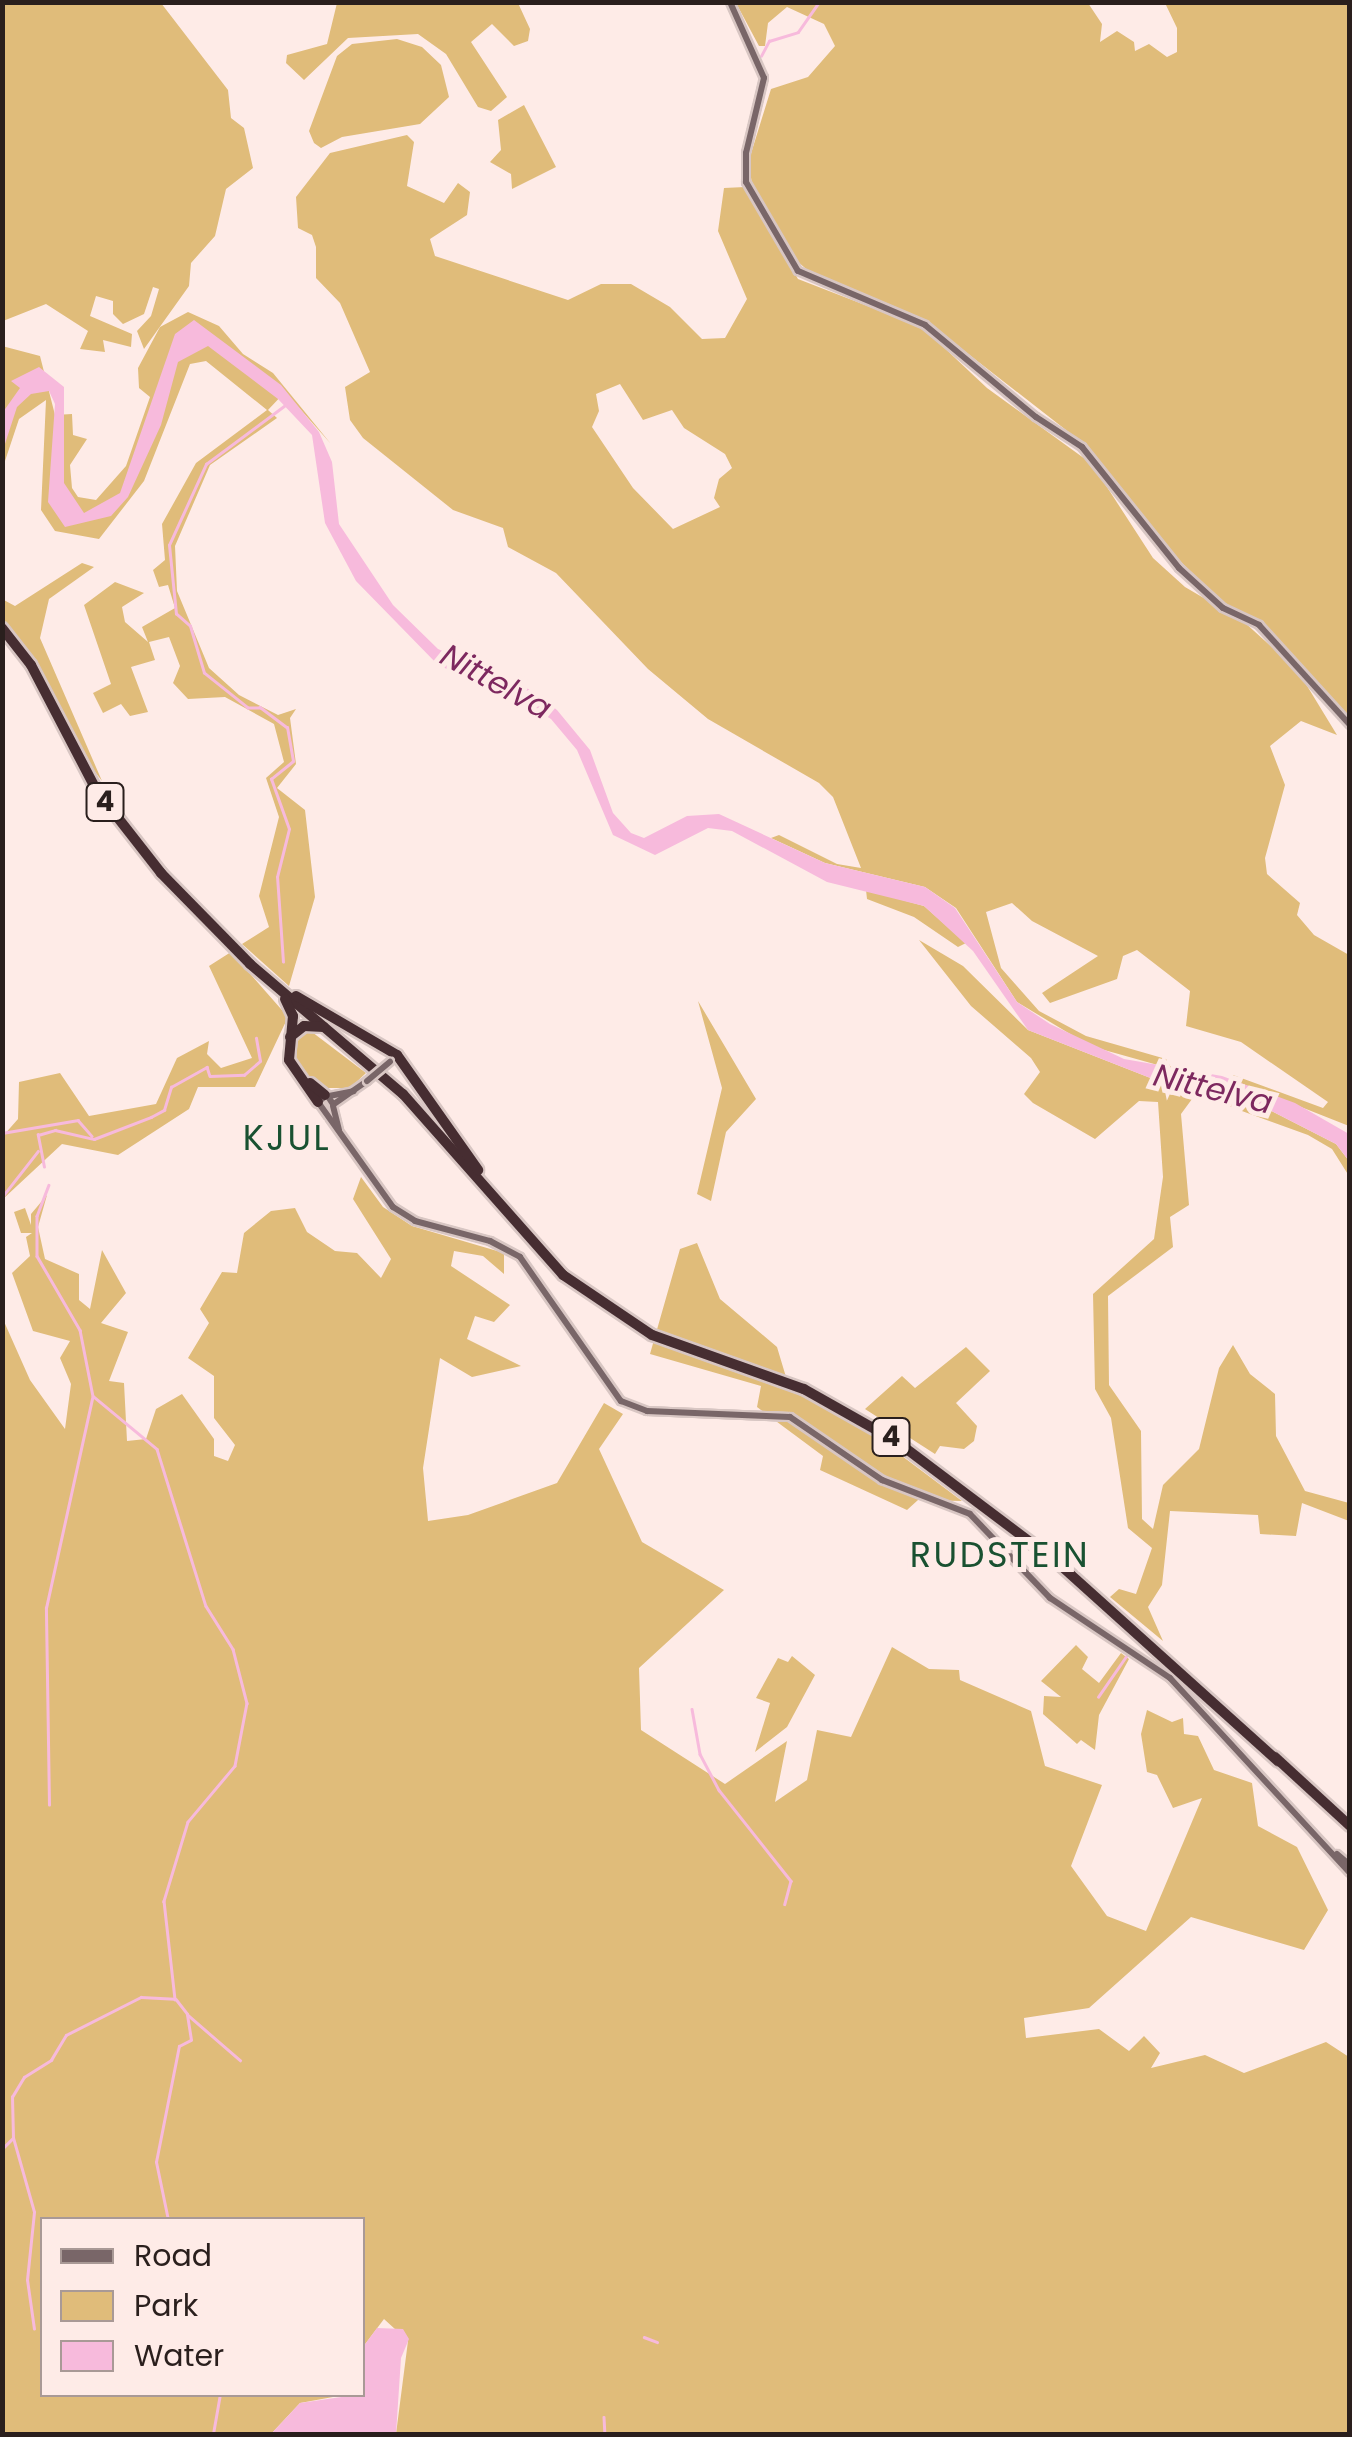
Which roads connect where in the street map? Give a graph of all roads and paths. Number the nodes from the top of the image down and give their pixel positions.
1 (730, 2) edge
2 (2, 628) edge
3 (1350, 725) edge
4 (262, 974) junction
5 (279, 989) junction
6 (326, 1027) junction
7 (290, 1038) junction
8 (393, 1058) junction
9 (327, 1102) junction
10 (473, 1172) junction
11 (489, 1188) junction
12 (1278, 1761) junction
13 (1350, 1826) edge
14 (1350, 1869) edge

1 - 3 main road
2 - 4 highway, 4
4 - 5 highway, 4
4 - 8 highway, 4
5 - 6 highway, 4
5 - 7 highway
6 - 7 highway
6 - 10 highway, 4
7 - 9 highway
8 - 9 main road, bridge
8 - 11 highway, 4
9 - 14 main road
10 - 11 highway, 4
10 - 12 highway, 4
11 - 12 highway, 4
12 - 13 highway, 4

